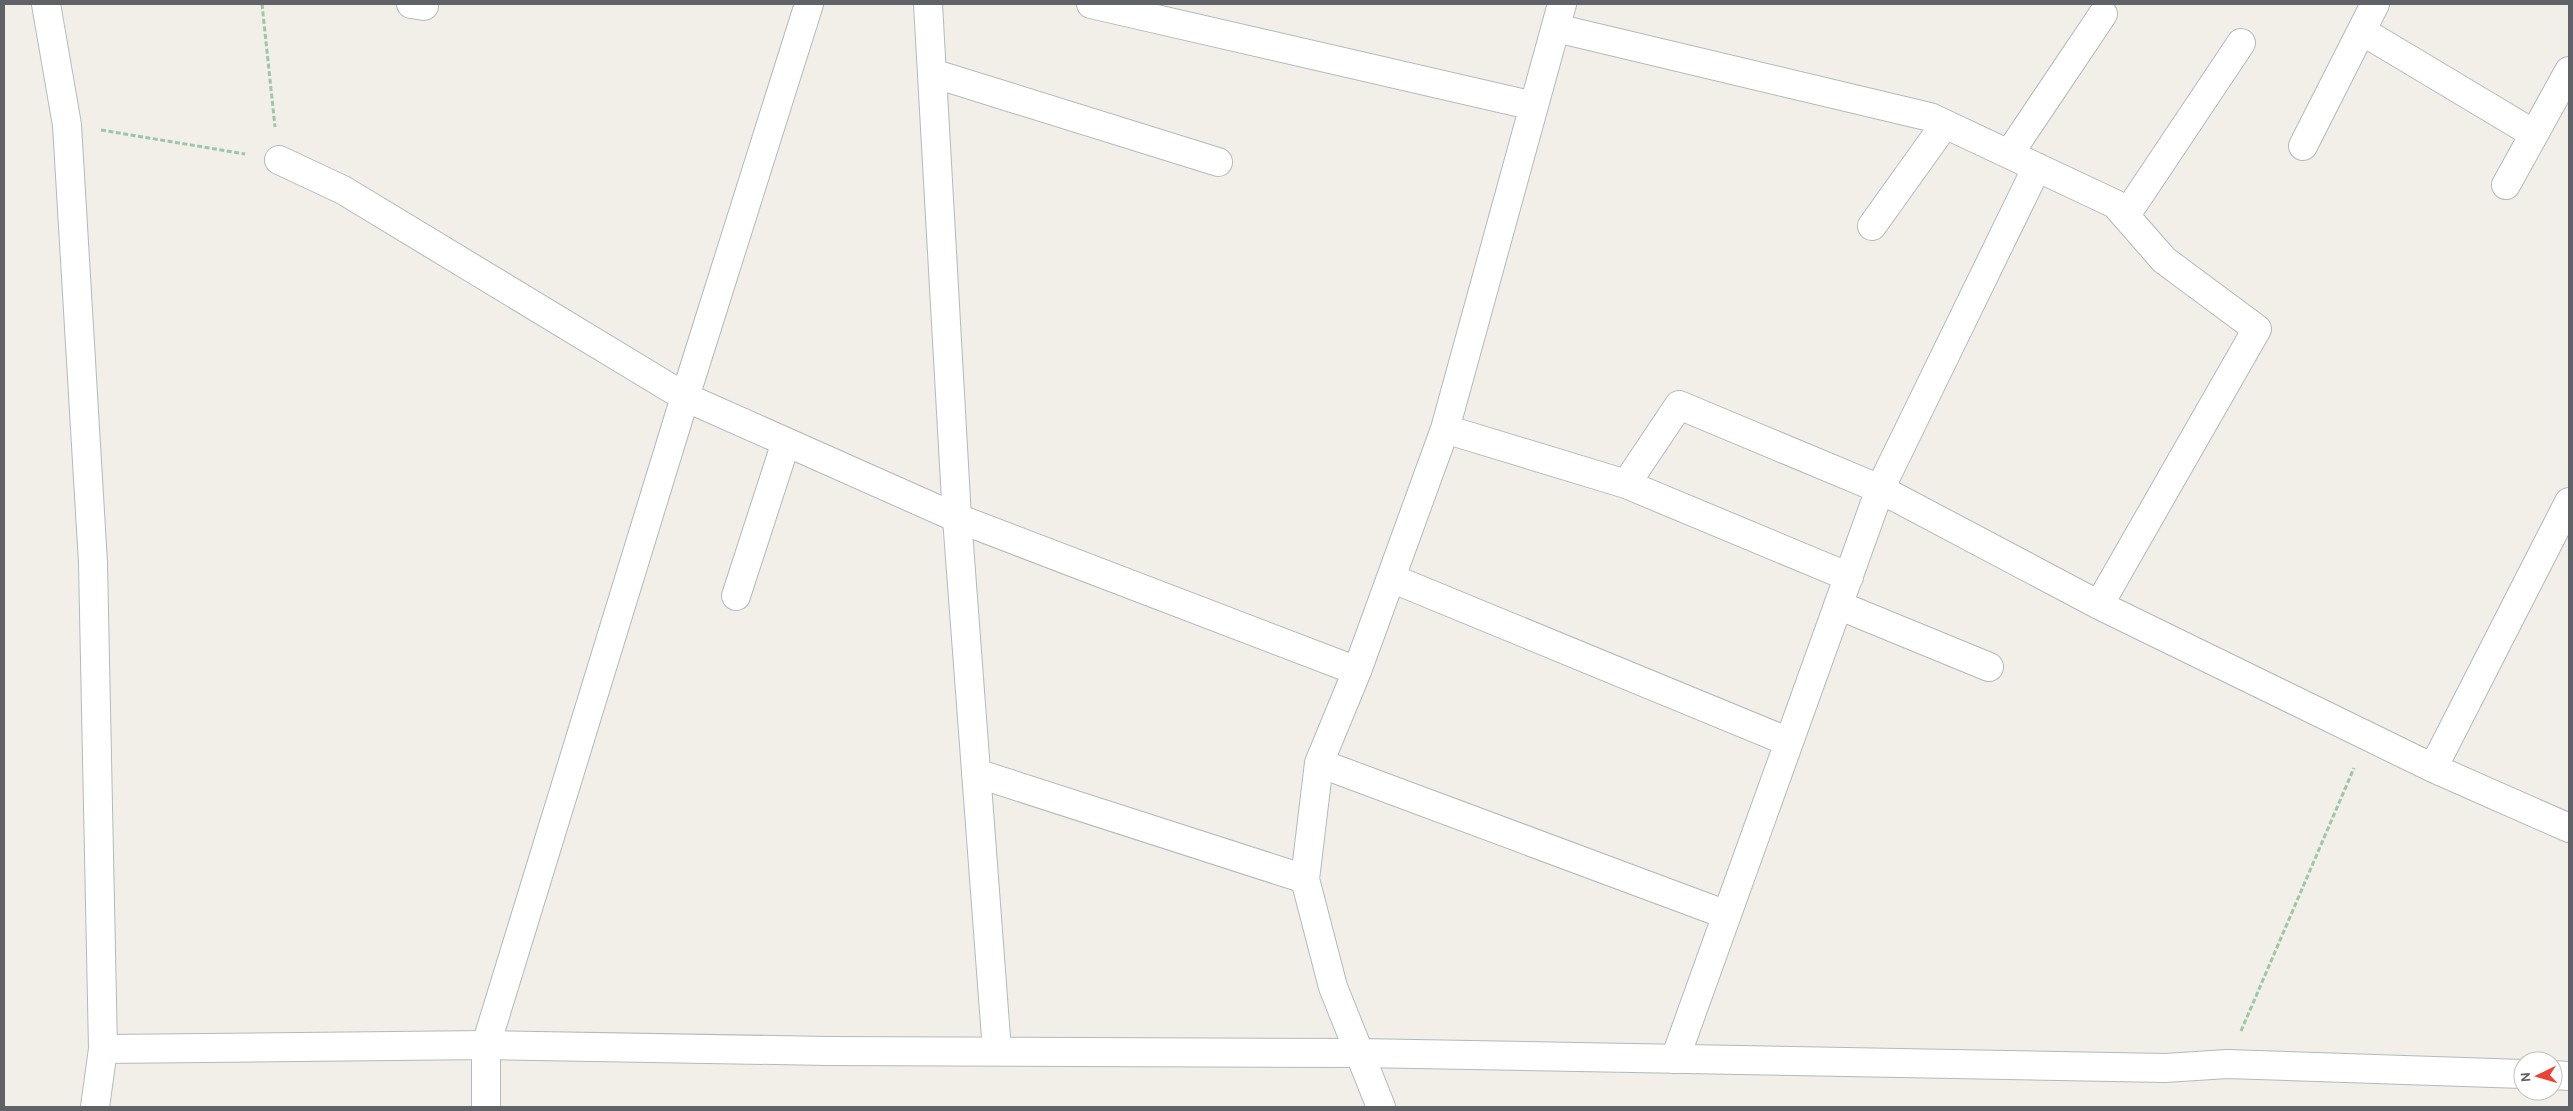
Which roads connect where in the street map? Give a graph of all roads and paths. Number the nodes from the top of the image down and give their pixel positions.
1 (46, 4) edge
2 (262, 4) edge
3 (809, 4) edge
4 (928, 4) edge
5 (1091, 4) edge
6 (2375, 4) edge
7 (2103, 14) dead end
8 (1559, 16) edge
9 (2362, 30) junction
10 (2241, 43) dead end
11 (2569, 70) edge
12 (932, 73) junction
13 (1534, 106) junction
14 (1945, 124) junction
15 (67, 125) junction
16 (2534, 134) junction
17 (2303, 146) dead end
18 (2009, 154) junction
19 (279, 160) junction
20 (1218, 162) dead end
21 (2037, 167) junction
22 (2506, 185) dead end
23 (2126, 216) junction
24 (1872, 226) dead end
25 (685, 397) junction
26 (1445, 429) junction
27 (786, 442) junction
28 (1626, 484) junction
29 (1880, 489) junction
30 (2569, 502) edge
31 (957, 518) junction
32 (1849, 577) junction
33 (1391, 578) junction
34 (736, 596) dead end
35 (1838, 605) junction
36 (2099, 606) junction
37 (1990, 667) dead end
38 (1357, 671) junction
39 (2368, 736) junction
40 (1790, 742) junction
41 (1319, 763) junction
42 (2433, 768) junction
43 (976, 773) junction
44 (2569, 828) edge
45 (1305, 879) junction
46 (1727, 915) junction
47 (486, 1046) junction
48 (103, 1049) junction
49 (997, 1051) junction
50 (1359, 1052) junction
51 (1675, 1059) junction
52 (2227, 1064) junction
53 (2513, 1074) edge
54 (95, 1107) edge
55 (486, 1107) edge
56 (1381, 1107) edge

1 - 15 street
2 - 19 path
3 - 25 street
4 - 12 street
5 - 13 street
6 - 9 street
7 - 18 street
8 - 13 street
8 - 14 street
9 - 16 street
9 - 17 street
10 - 23 street
11 - 16 street
12 - 20 street
12 - 31 street
13 - 26 street
14 - 18 street
14 - 24 street
15 - 19 path
15 - 48 street
16 - 22 street
18 - 21 street
19 - 25 street
21 - 23 street
21 - 29 street
23 - 36 street
25 - 27 street
25 - 47 street
26 - 28 street
26 - 33 street
27 - 31 street
27 - 34 street
28 - 29 street
28 - 32 street
29 - 32 street
29 - 36 street
30 - 42 street
31 - 38 street
31 - 43 street
32 - 35 street
33 - 38 street
33 - 40 street
35 - 37 street
35 - 40 street
36 - 39 street
38 - 41 street
39 - 42 street
39 - 52 path
40 - 46 street
41 - 45 street
41 - 46 street
42 - 44 street
43 - 45 street
43 - 49 street
45 - 50 street
46 - 51 street
47 - 48 street
47 - 49 street
47 - 55 street
48 - 54 street
49 - 50 street
50 - 51 street
50 - 56 street
51 - 52 street
52 - 53 street

